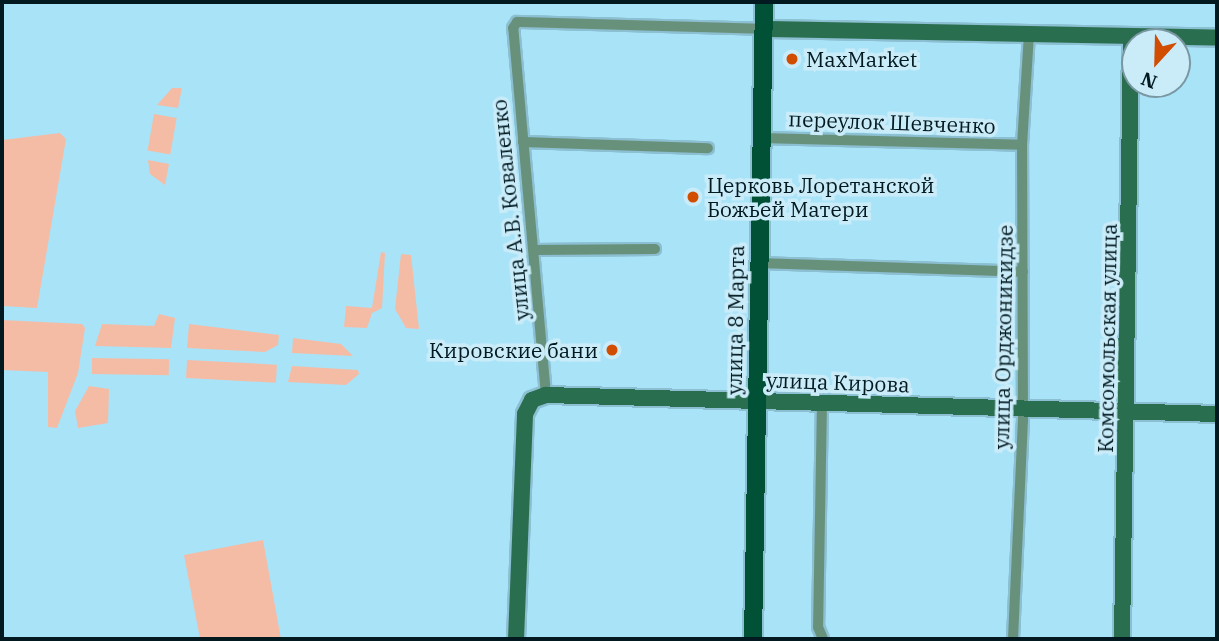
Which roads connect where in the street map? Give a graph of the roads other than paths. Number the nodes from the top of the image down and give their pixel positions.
1 (764, 2) edge
2 (764, 29) junction
3 (1029, 35) junction
4 (1121, 36) edge
5 (1191, 37) edge
6 (1217, 38) edge
7 (1131, 98) edge
8 (761, 138) junction
9 (523, 142) junction
10 (1022, 145) junction
11 (708, 148) dead end
12 (655, 249) dead end
13 (534, 250) junction
14 (758, 263) junction
15 (1023, 272) junction
16 (546, 395) junction
17 (757, 401) junction
18 (822, 402) junction
19 (1023, 408) junction
20 (1128, 412) junction
21 (1217, 414) edge
22 (516, 639) edge
23 (753, 639) edge
24 (823, 639) edge
25 (1013, 639) edge
26 (1122, 639) edge

1 - 2 main road, улица 8 Марта
2 - 3 main road
2 - 8 main road, улица 8 Марта
2 - 9 street, улица А.В. Коваленко
3 - 4 main road
3 - 10 street, улица Орджоникидзе
5 - 6 main road
7 - 20 main road, Комсомольская улица
8 - 10 street, переулок Шевченко
8 - 14 main road, улица 8 Марта
9 - 11 street
9 - 13 street, улица А.В. Коваленко
10 - 15 street, улица Орджоникидзе
12 - 13 street
13 - 16 street, улица А.В. Коваленко
14 - 15 street
14 - 17 main road, улица 8 Марта
15 - 19 street, улица Орджоникидзе
16 - 17 main road, улица Кирова
16 - 22 main road
17 - 18 main road, улица Кирова
17 - 23 main road, улица 8 Марта
18 - 19 main road, улица Кирова
18 - 24 street
19 - 20 main road, улица Кирова
19 - 25 street, улица Орджоникидзе
20 - 21 main road, улица Кирова
20 - 26 main road, Комсомольская улица

